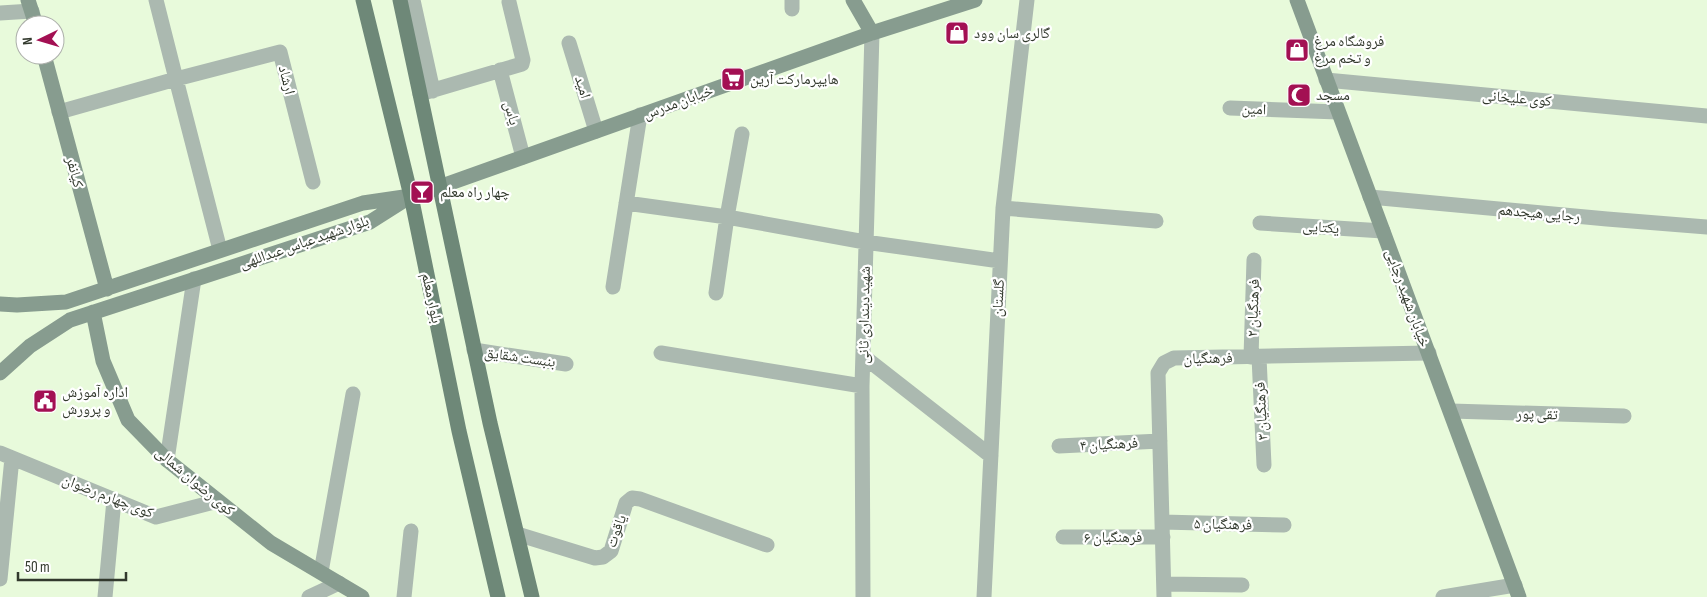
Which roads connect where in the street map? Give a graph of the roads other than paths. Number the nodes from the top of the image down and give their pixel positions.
1 (156, 0) edge
2 (363, 0) edge
3 (400, 0) edge
4 (413, 0) edge
5 (854, 0) edge
6 (975, 0) edge
7 (1027, 0) edge
8 (1297, 0) edge
9 (509, 2) dead end
10 (32, 12) edge
11 (0, 13) edge
12 (872, 33) junction
13 (569, 42) dead end
14 (47, 65) edge
15 (500, 70) junction
16 (176, 79) junction
17 (1326, 80) junction
18 (427, 93) junction
19 (1230, 108) dead end
20 (59, 112) junction
21 (1338, 112) junction
22 (640, 115) junction
23 (1707, 116) edge
24 (596, 131) junction
25 (742, 134) dead end
26 (523, 157) junction
27 (313, 182) dead end
28 (439, 187) junction
29 (411, 196) junction
30 (1370, 197) junction
31 (626, 203) junction
32 (1003, 208) junction
33 (726, 217) junction
34 (1156, 221) dead end
35 (1260, 223) dead end
36 (1707, 227) edge
37 (1383, 231) junction
38 (865, 242) junction
39 (220, 250) junction
40 (1000, 260) junction
41 (1254, 260) dead end
42 (194, 279) junction
43 (612, 287) dead end
44 (106, 289) junction
45 (716, 293) dead end
46 (0, 304) edge
47 (93, 312) junction
48 (474, 350) junction
49 (661, 353) dead end
50 (1429, 353) junction
51 (863, 356) junction
52 (1255, 357) junction
53 (566, 364) dead end
54 (0, 373) edge
55 (862, 386) junction
56 (353, 394) dead end
57 (1451, 411) junction
58 (1624, 416) dead end
59 (1160, 441) junction
60 (1058, 446) dead end
61 (6, 456) edge
62 (991, 456) junction
63 (167, 460) junction
64 (1264, 465) dead end
65 (114, 500) junction
66 (218, 500) junction
67 (1284, 525) dead end
68 (1162, 530) junction
69 (411, 531) dead end
70 (517, 534) junction
71 (1063, 537) dead end
72 (767, 544) dead end
73 (321, 572) junction
74 (0, 579) edge
75 (339, 583) junction
76 (1242, 585) dead end
77 (1164, 590) edge
78 (1517, 591) edge
79 (105, 597) edge
80 (309, 597) edge
81 (362, 597) edge
82 (404, 597) edge
83 (498, 597) edge
84 (532, 597) edge
85 (863, 597) edge
86 (984, 597) edge
87 (1443, 597) edge

1 - 16 street
2 - 29 main road, بلوار معلم
3 - 18 main road, بلوار معلم
4 - 18 street
5 - 12 street
6 - 12 street, خیابان مدرس
7 - 32 street, گلستان
8 - 17 street, خیابان شهید رجایی
9 - 15 street
10 - 11 street
12 - 22 street, خیابان مدرس
12 - 38 street, شهید دینداری ثانی
13 - 24 street, امید
14 - 20 street, کیانفر
15 - 18 street
15 - 26 street, یاس
16 - 20 street, ارشاد
16 - 27 street, ارشاد
16 - 39 street
17 - 21 street, خیابان شهید رجایی
17 - 23 street, کوی علیخانی
18 - 28 main road, بلوار معلم
19 - 21 street, امین
20 - 44 street, کیانفر
21 - 30 street, خیابان شهید رجایی
22 - 24 street, خیابان مدرس
22 - 31 street
24 - 26 street, خیابان مدرس
25 - 33 street
26 - 28 street, خیابان مدرس
28 - 29 main road
28 - 48 main road, بلوار معلم
29 - 39 street, بلوار شهید عباس عبداللهی
29 - 42 street, بلوار شهید عباس عبداللهی
29 - 83 main road, بلوار معلم
30 - 36 street, رجایی هیجدهم
30 - 37 street, خیابان شهید رجایی
31 - 33 street
31 - 43 street
32 - 34 street
32 - 40 street, گلستان
33 - 38 street
33 - 45 street
35 - 37 street, یکتایی
37 - 50 street, خیابان شهید رجایی
38 - 40 street
38 - 51 street, شهید دینداری ثانی
39 - 44 street, بلوار شهید عباس عبداللهی
40 - 62 street, گلستان
41 - 52 street, فرهنگیان ۲
42 - 47 street, بلوار شهید عباس عبداللهی
42 - 63 street
44 - 46 street, بلوار شهید عباس عبداللهی
47 - 54 street, بلوار شهید عباس عبداللهی
47 - 63 street, کوی رضوان شمالی
48 - 53 street, بنبست شقایق
48 - 70 main road, بلوار معلم
49 - 55 street
50 - 52 street, فرهنگیان
50 - 57 street, خیابان شهید رجایی
51 - 55 street, شهید دینداری ثانی
51 - 62 street
52 - 59 street, فرهنگیان
52 - 64 street, فرهنگیان ۳
55 - 85 street, شهید دینداری ثانی
56 - 73 street
57 - 58 street, تقی پور
57 - 78 street, خیابان شهید رجایی
59 - 60 street, فرهنگیان ۴
59 - 68 street, فرهنگیان
61 - 65 street, کوی چهارم رضوان
61 - 74 street
62 - 86 street, گلستان
63 - 66 street, کوی رضوان شمالی
65 - 66 street, کوی چهارم رضوان
65 - 79 street
66 - 73 street, کوی رضوان شمالی
67 - 68 street, فرهنگیان ۵
68 - 71 street, فرهنگیان ۶
68 - 77 street, فرهنگیان
69 - 82 street
70 - 72 street, یاقوت
70 - 84 main road, بلوار معلم
73 - 75 street, کوی رضوان شمالی
75 - 80 street
75 - 81 street, کوی رضوان شمالی
76 - 77 street
78 - 87 street

